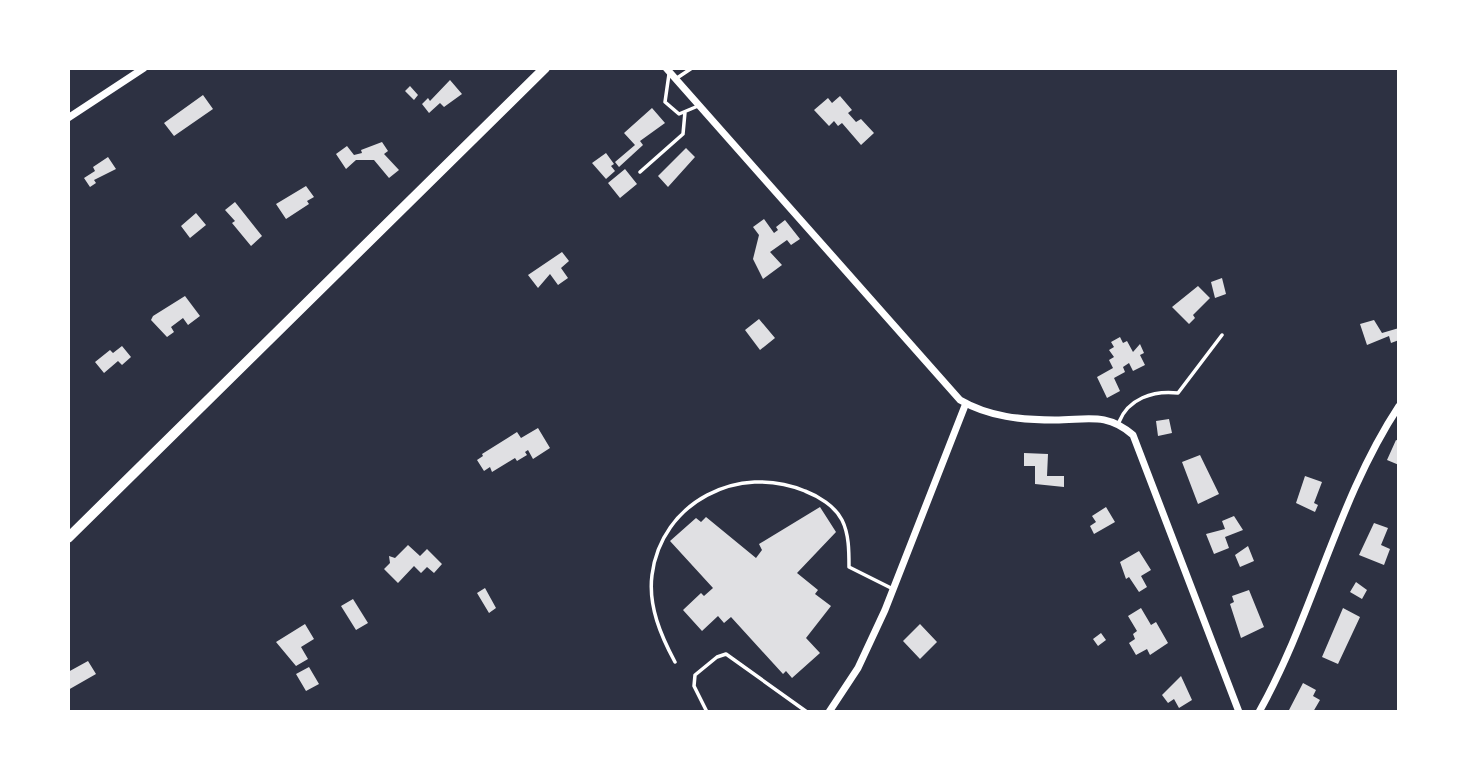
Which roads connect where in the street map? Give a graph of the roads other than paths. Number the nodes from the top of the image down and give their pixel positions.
1 (144, 68) edge
2 (545, 68) edge
3 (692, 68) edge
4 (667, 70) edge
5 (676, 80) junction
6 (698, 106) junction
7 (685, 112) junction
8 (68, 118) edge
9 (640, 172) dead end
10 (1222, 335) dead end
11 (966, 404) junction
12 (1399, 406) edge
13 (1119, 422) junction
14 (68, 538) edge
15 (893, 589) junction
16 (676, 662) dead end
17 (707, 712) edge
18 (807, 712) edge
19 (829, 712) edge
20 (1239, 712) edge
21 (1259, 712) edge

1 - 8 street
2 - 14 main road
3 - 5 lane
4 - 5 street
4 - 7 lane
5 - 6 street
6 - 7 lane
6 - 11 street
7 - 9 lane
10 - 13 lane
11 - 13 street
11 - 15 street
12 - 21 street
13 - 20 street
15 - 16 lane
15 - 19 street
17 - 18 lane

